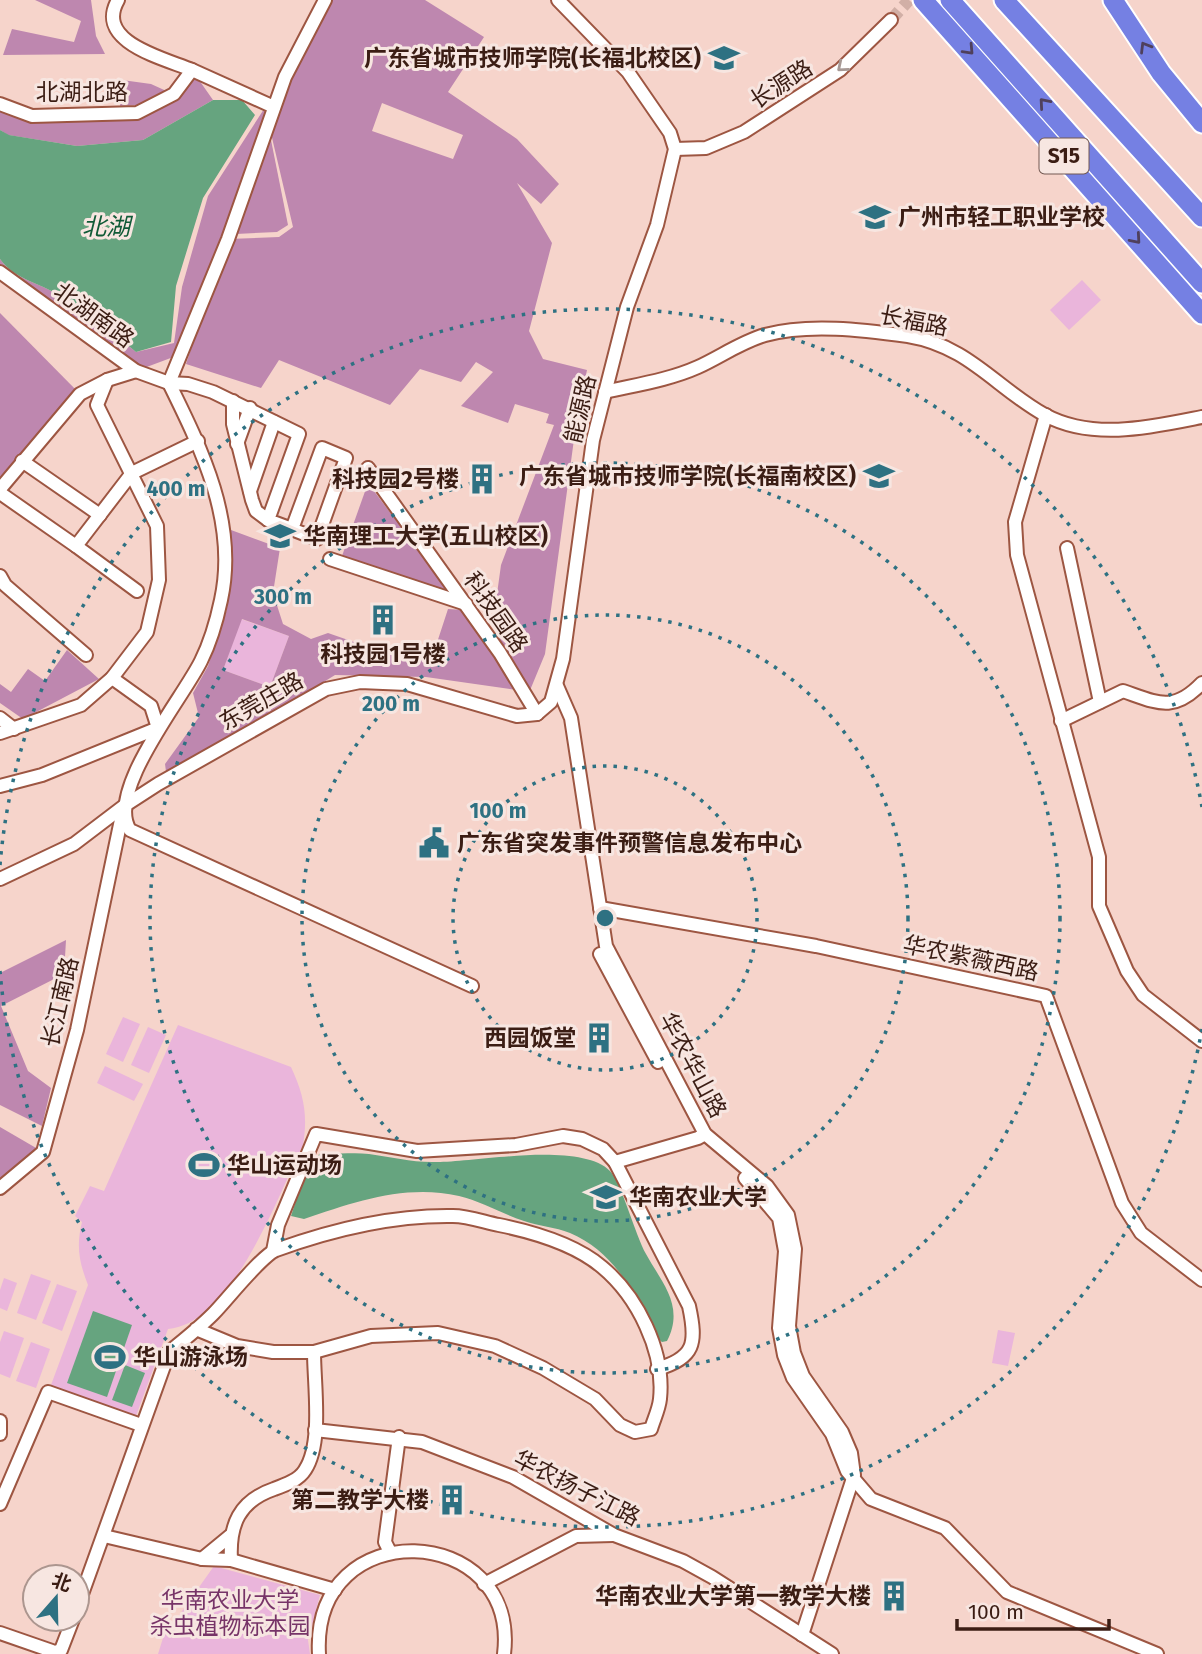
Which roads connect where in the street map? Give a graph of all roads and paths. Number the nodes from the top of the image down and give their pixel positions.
1 (118, 0) edge
2 (325, 0) edge
3 (558, 0) edge
4 (923, 0) edge
5 (950, 0) edge
6 (989, 0) edge
7 (1004, 0) edge
8 (1113, 0) edge
9 (891, 20) tunnel mouth
10 (192, 71) junction
11 (0, 104) edge
12 (274, 107) junction
13 (1202, 123) edge
14 (676, 149) junction
15 (1170, 180) junction
16 (1202, 217) edge
17 (0, 272) edge
18 (1202, 283) edge
19 (1202, 314) edge
20 (135, 371) junction
21 (107, 380) junction
22 (169, 383) junction
23 (605, 392) junction
24 (233, 401) junction
25 (250, 408) junction
26 (1046, 415) junction
27 (1202, 417) edge
28 (274, 422) junction
29 (198, 441) junction
30 (237, 444) junction
31 (22, 461) junction
32 (368, 468) dead end
33 (132, 473) junction
34 (0, 491) edge
35 (250, 491) junction
36 (100, 515) junction
37 (268, 520) junction
38 (292, 529) junction
39 (76, 546) junction
40 (1067, 548) dead end
41 (331, 559) dead end
42 (0, 576) edge
43 (137, 591) dead end
44 (466, 604) junction
45 (86, 655) dead end
46 (112, 678) junction
47 (1202, 683) edge
48 (557, 686) junction
49 (1100, 702) junction
50 (537, 714) junction
51 (0, 718) edge
52 (1061, 720) junction
53 (15, 729) junction
54 (158, 729) junction
55 (0, 733) edge
56 (0, 786) edge
57 (124, 806) junction
58 (0, 879) edge
59 (600, 908) junction
60 (472, 986) dead end
61 (1202, 1041) edge
62 (702, 1136) junction
63 (615, 1162) junction
64 (0, 1188) edge
65 (272, 1251) junction
66 (1202, 1280) edge
67 (196, 1329) junction
68 (314, 1352) junction
69 (657, 1369) junction
70 (0, 1421) edge
71 (141, 1426) junction
72 (315, 1430) junction
73 (0, 1434) edge
74 (399, 1437) junction
75 (854, 1475) junction
76 (0, 1504) edge
77 (614, 1535) junction
78 (104, 1536) junction
79 (230, 1536) junction
80 (390, 1552) junction
81 (202, 1559) junction
82 (231, 1560) junction
83 (91, 1571) edge
84 (484, 1584) junction
85 (335, 1590) junction
86 (0, 1633) edge
87 (68, 1633) edge
88 (803, 1635) junction
89 (51, 1653) edge
90 (319, 1654) edge
91 (504, 1654) edge
92 (832, 1654) edge
93 (1157, 1654) edge

1 - 10 street
2 - 12 street
3 - 14 street
4 -> 19 highway, S15
18 -> 5 highway, S15
6 - 15 highway
7 - 15 highway
13 -> 8 highway
9 -> 14 street, 长源路
10 - 11 street, 北湖北路
10 - 12 street
12 - 22 street
14 - 23 street, 能源路
15 - 16 highway
17 - 20 street, 北湖南路
20 - 21 street
20 - 22 street, 北湖南路
21 - 31 street
21 - 33 street
22 - 24 street, 北湖南路
22 - 29 street, 长江南路
23 - 26 street, 长福路
23 - 48 street, 能源路
24 - 25 street, 北湖南路
24 - 30 street
25 - 28 street, 北湖南路
25 - 30 street
26 - 27 street, 长福路
26 - 52 street
28 - 35 street
28 - 37 street, 北湖南路
29 - 33 street
29 - 54 street, 长江南路
30 - 35 street
31 - 34 street
31 - 36 street
32 - 44 street, 科技园路
33 - 36 street
33 - 46 street
34 - 39 street
35 - 37 street
36 - 39 street
37 - 38 street
38 - 38 street
39 - 43 street
40 - 49 street
41 - 44 street
42 - 45 street
44 - 50 street, 科技园路
46 - 53 street
46 - 54 street
47 - 49 street
48 - 50 street
48 - 59 street, 华农华山路
49 - 52 street
50 - 57 street, 东莞庄路
51 - 53 street
52 - 61 street
53 - 55 street
54 - 56 street
54 - 57 street, 长江南路
57 - 58 street, 东莞庄路
57 - 60 street
57 - 64 street, 长江南路
59 - 62 street, 华农华山路
59 - 66 street, 华农紫薇西路
62 - 63 street
62 - 75 street, 华农华山路
63 - 65 street
63 - 69 street
65 - 67 street
65 - 69 street
67 - 68 street
67 - 71 street
68 - 69 street
68 - 72 street
70 - 73 street
71 - 76 street
71 - 78 street
72 - 74 street, 华农扬子江路
72 - 79 street
74 - 77 street, 华农扬子江路
74 - 80 street
75 - 88 street
75 - 93 street, 华农华山路
77 - 84 street
77 - 88 street, 华农扬子江路
78 - 81 street
78 - 83 street
79 - 81 street
79 - 82 street
80 - 84 street
80 - 85 street
81 - 82 street
82 - 85 street
84 - 91 street
85 - 90 street
86 - 89 street
87 - 89 street
88 - 92 street, 华农扬子江路

